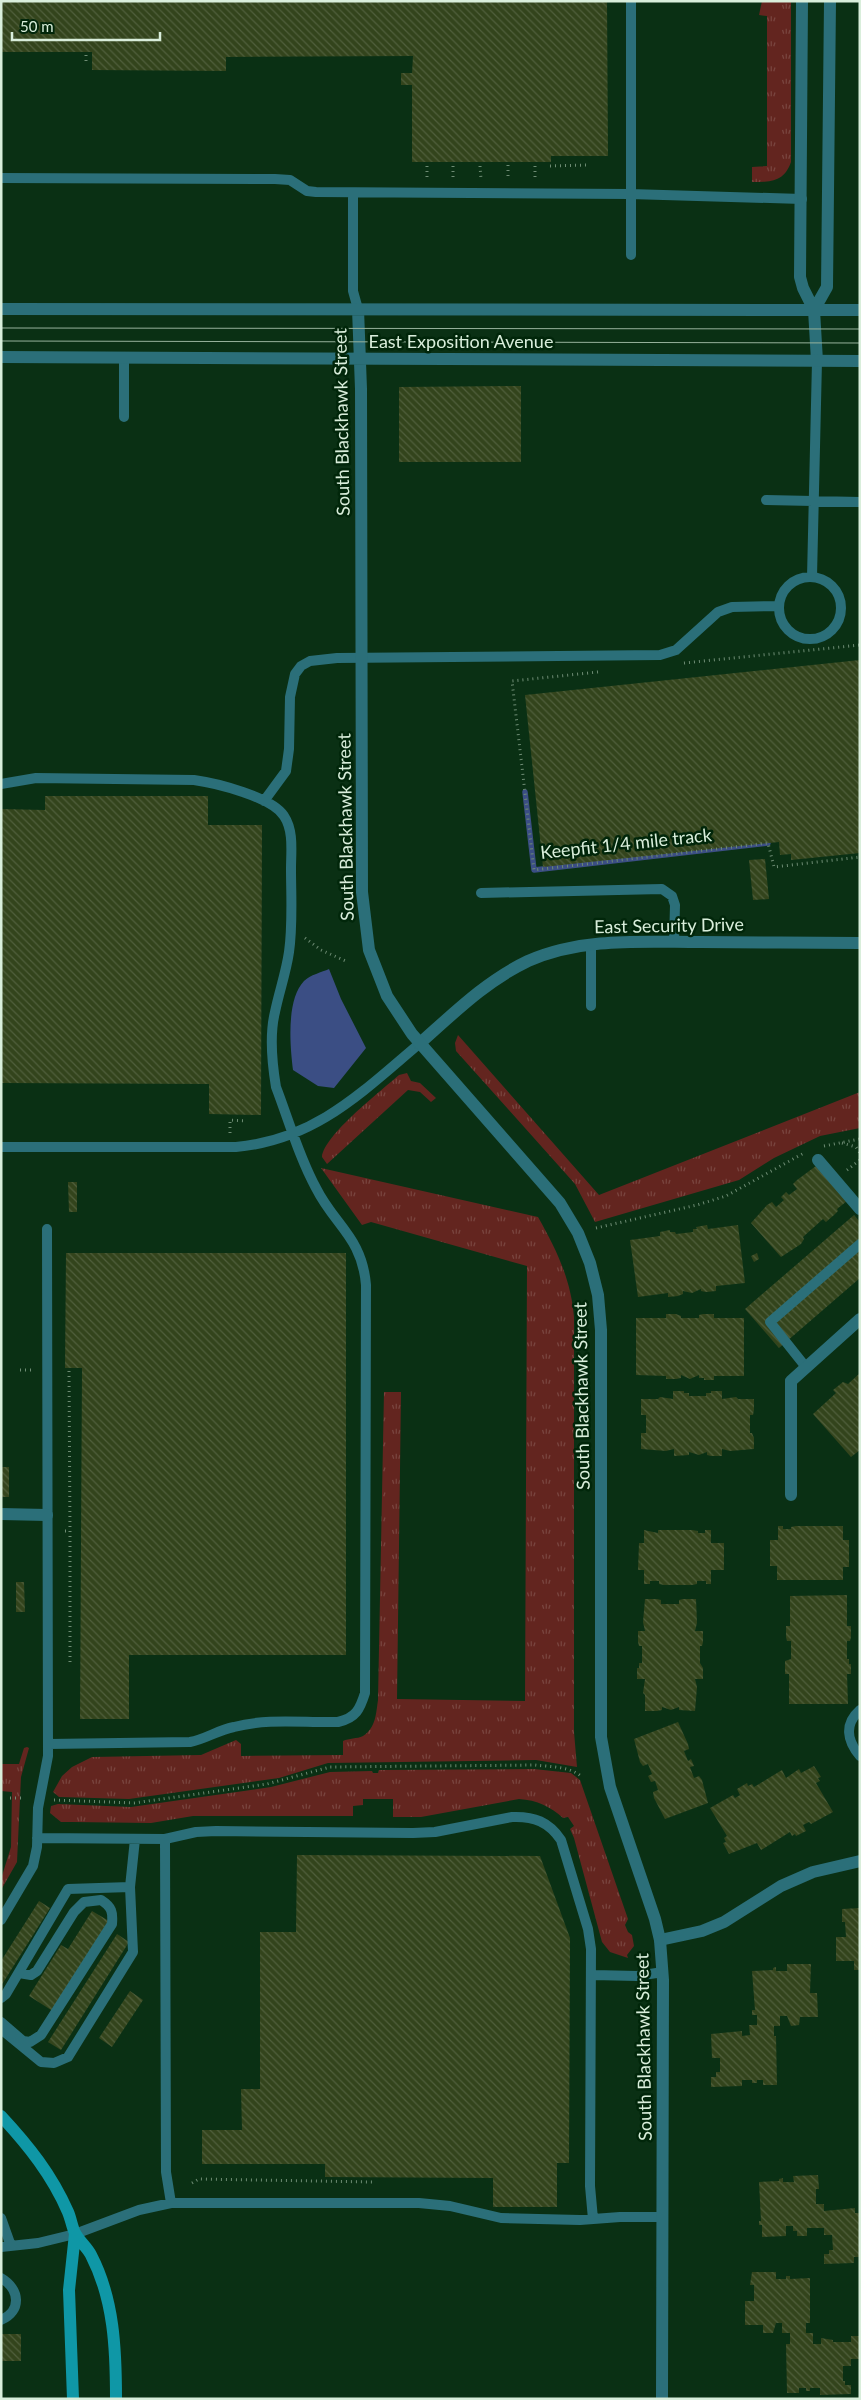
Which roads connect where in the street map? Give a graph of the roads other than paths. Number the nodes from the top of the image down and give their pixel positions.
1 (631, 1) edge
2 (802, 1) edge
3 (830, 1) edge
4 (1, 178) edge
5 (353, 193) junction
6 (630, 194) junction
7 (802, 199) junction
8 (631, 254) dead end
9 (1, 309) edge
10 (358, 310) junction
11 (814, 310) junction
12 (860, 310) edge
13 (1, 357) edge
14 (124, 358) junction
15 (361, 359) junction
16 (860, 361) edge
17 (817, 362) junction
18 (124, 417) dead end
19 (766, 500) dead end
20 (814, 500) junction
21 (860, 502) edge
22 (812, 577) junction
23 (779, 606) junction
24 (362, 659) junction
25 (1, 784) edge
26 (264, 801) junction
27 (481, 893) dead end
28 (674, 942) junction
29 (860, 943) edge
30 (591, 944) junction
31 (591, 1006) dead end
32 (419, 1044) junction
33 (294, 1134) junction
34 (1, 1147) edge
35 (818, 1154) road end
36 (860, 1209) edge
37 (47, 1229) dead end
38 (860, 1244) edge
39 (860, 1319) edge
40 (805, 1366) junction
41 (791, 1495) dead end
42 (1, 1514) edge
43 (47, 1515) junction
44 (860, 1710) edge
45 (48, 1744) junction
46 (860, 1756) edge
47 (37, 1838) junction
48 (135, 1839) junction
49 (165, 1839) junction
50 (860, 1862) edge
51 (130, 1887) junction
52 (1, 1920) edge
53 (660, 1940) junction
54 (663, 1972) junction
55 (19, 1973) junction
56 (593, 1975) junction
57 (1, 1998) edge
58 (1, 2022) edge
59 (1, 2029) edge
60 (1, 2116) edge
61 (171, 2203) junction
62 (663, 2217) junction
63 (1, 2218) edge
64 (593, 2219) junction
65 (75, 2234) junction
66 (6, 2247) edge
67 (1, 2278) edge
68 (1, 2320) edge
69 (73, 2399) edge
70 (116, 2399) edge
71 (662, 2399) edge

1 - 6 lane
2 - 7 street
3 - 11 street
4 - 5 lane
5 - 6 lane
5 - 10 lane
6 - 7 lane
6 - 8 lane
7 - 11 street
9 - 10 street, East Exposition Avenue
10 - 11 street, East Exposition Avenue
10 - 15 street, South Blackhawk Street
11 - 12 street, East Exposition Avenue
11 - 17 street
13 - 14 street, East Exposition Avenue
14 - 15 street, East Exposition Avenue
14 - 18 lane
15 - 17 street, East Exposition Avenue
15 - 24 street, South Blackhawk Street
16 - 17 street, East Exposition Avenue
17 - 20 lane
19 - 20 lane
20 - 21 lane
20 - 22 lane
22 - 23 lane
22 - 23 lane
23 - 24 lane
24 - 26 lane
24 - 32 street, South Blackhawk Street
25 - 26 lane
26 - 33 lane
27 - 28 lane
28 - 29 street, East Security Drive
28 - 30 street, East Security Drive
30 - 31 lane
30 - 32 street, East Security Drive
32 - 33 lane
32 - 53 street, South Blackhawk Street
33 - 34 lane
33 - 45 lane
35 - 36 street
37 - 43 lane
38 - 40 lane
39 - 40 street
40 - 41 street
42 - 43 street
43 - 45 lane
44 - 46 lane
45 - 47 lane
47 - 48 lane
47 - 52 lane
48 - 49 lane
48 - 51 lane
49 - 56 lane
49 - 61 lane
50 - 53 street
51 - 55 lane
51 - 59 lane
53 - 54 street, South Blackhawk Street
54 - 56 lane
54 - 62 street, South Blackhawk Street
55 - 57 lane
55 - 58 lane
56 - 64 lane
60 - 65 main road
61 - 64 lane
61 - 65 lane
62 - 64 lane
62 - 71 street, South Blackhawk Street
63 - 66 lane
65 - 66 lane
65 - 69 main road
65 - 70 main road
67 - 68 lane

